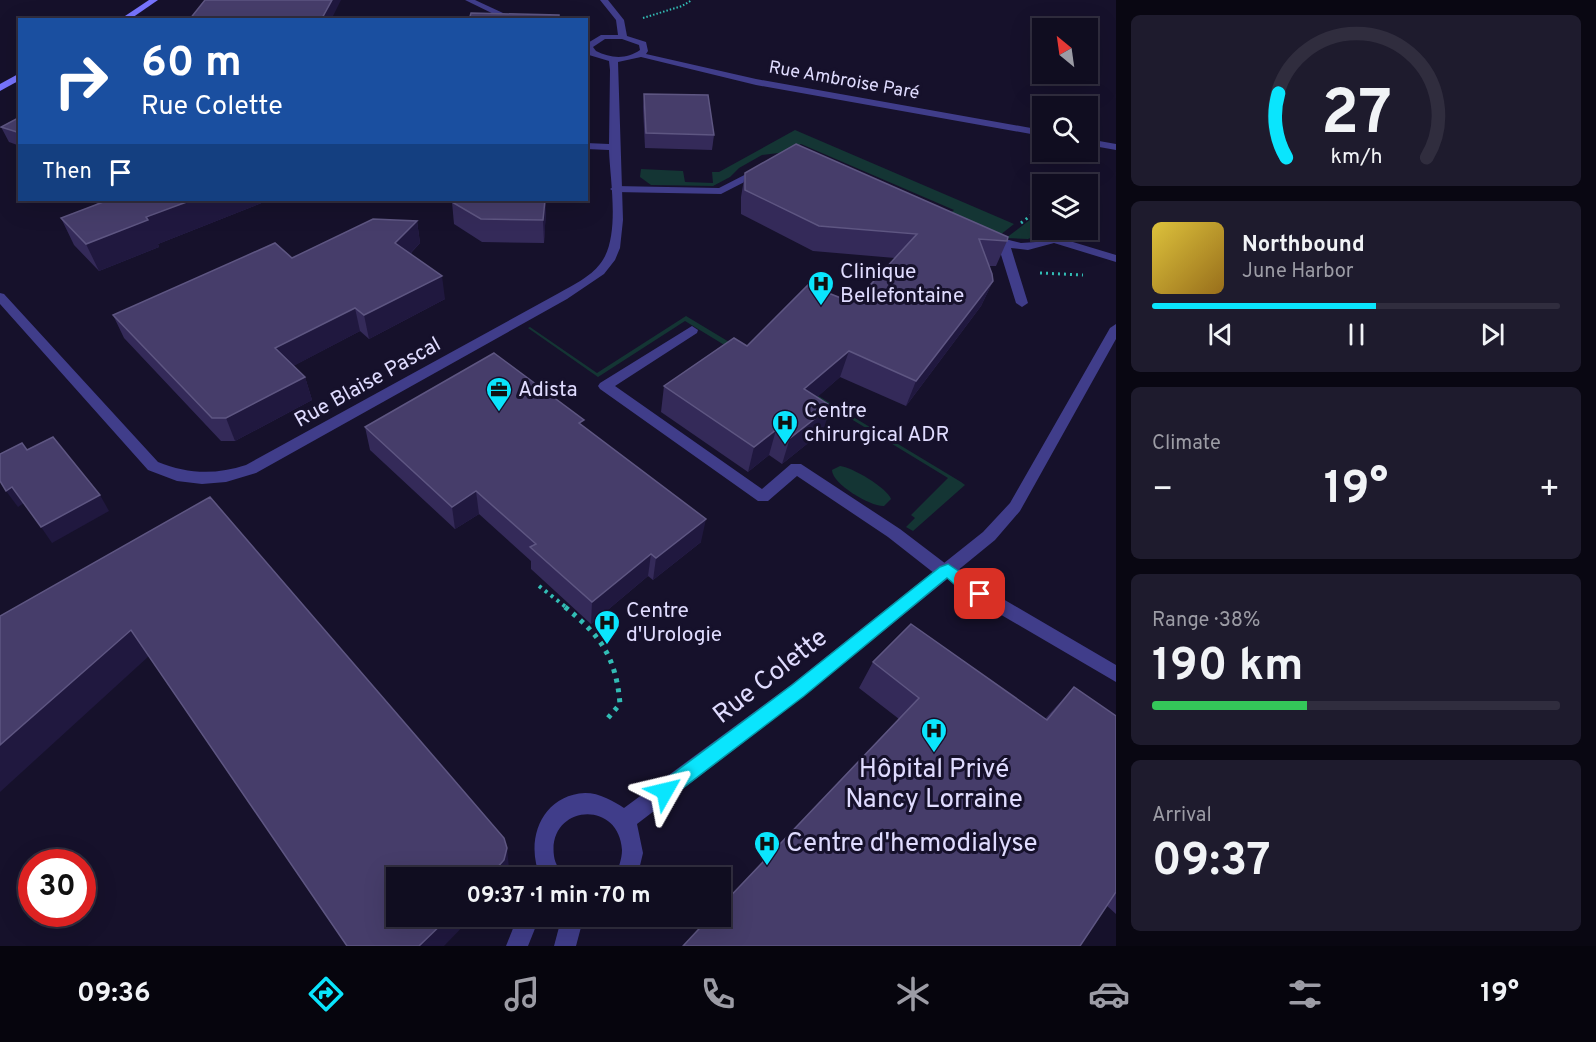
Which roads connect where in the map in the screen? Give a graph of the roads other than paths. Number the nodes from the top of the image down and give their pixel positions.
1 (154, 0) edge
2 (469, 0) edge
3 (604, 0) edge
4 (127, 6) dead end
5 (114, 18) edge
6 (126, 18) edge
7 (510, 18) edge
8 (623, 37) junction
9 (589, 42) edge
10 (641, 55) junction
11 (613, 60) junction
12 (18, 77) edge
13 (0, 88) edge
14 (1032, 132) edge
15 (1098, 144) edge
16 (588, 147) edge
17 (614, 147) junction
18 (1116, 147) edge
19 (771, 164) edge
20 (615, 189) junction
21 (980, 235) edge
22 (1004, 245) junction
23 (1116, 259) edge
24 (0, 297) edge
25 (1022, 303) dead end
26 (1116, 328) edge
27 (692, 330) dead end
28 (946, 571) junction
29 (1116, 674) edge
30 (624, 821) junction
31 (546, 867) edge
32 (630, 867) edge
33 (525, 927) edge
34 (570, 927) edge
35 (517, 946) edge
36 (565, 946) edge

1 - 6 main road
2 - 7 street
3 - 8 street
4 - 5 main road
8 - 9 street
8 - 10 street
9 - 11 street
10 - 11 street
10 - 14 street, Rue Ambroise Paré
11 - 17 street, Rue Blaise Pascal
12 - 13 main road
15 - 18 street
16 - 17 street
17 - 20 street, Rue Blaise Pascal
19 - 20 street
20 - 24 street, Rue Blaise Pascal
21 - 22 street
22 - 23 street
22 - 25 street
26 - 28 street, Rue Colette
27 - 28 street
28 - 29 street
28 - 30 street, Rue Colette
30 - 31 street
30 - 32 street
33 - 35 street
34 - 36 street

